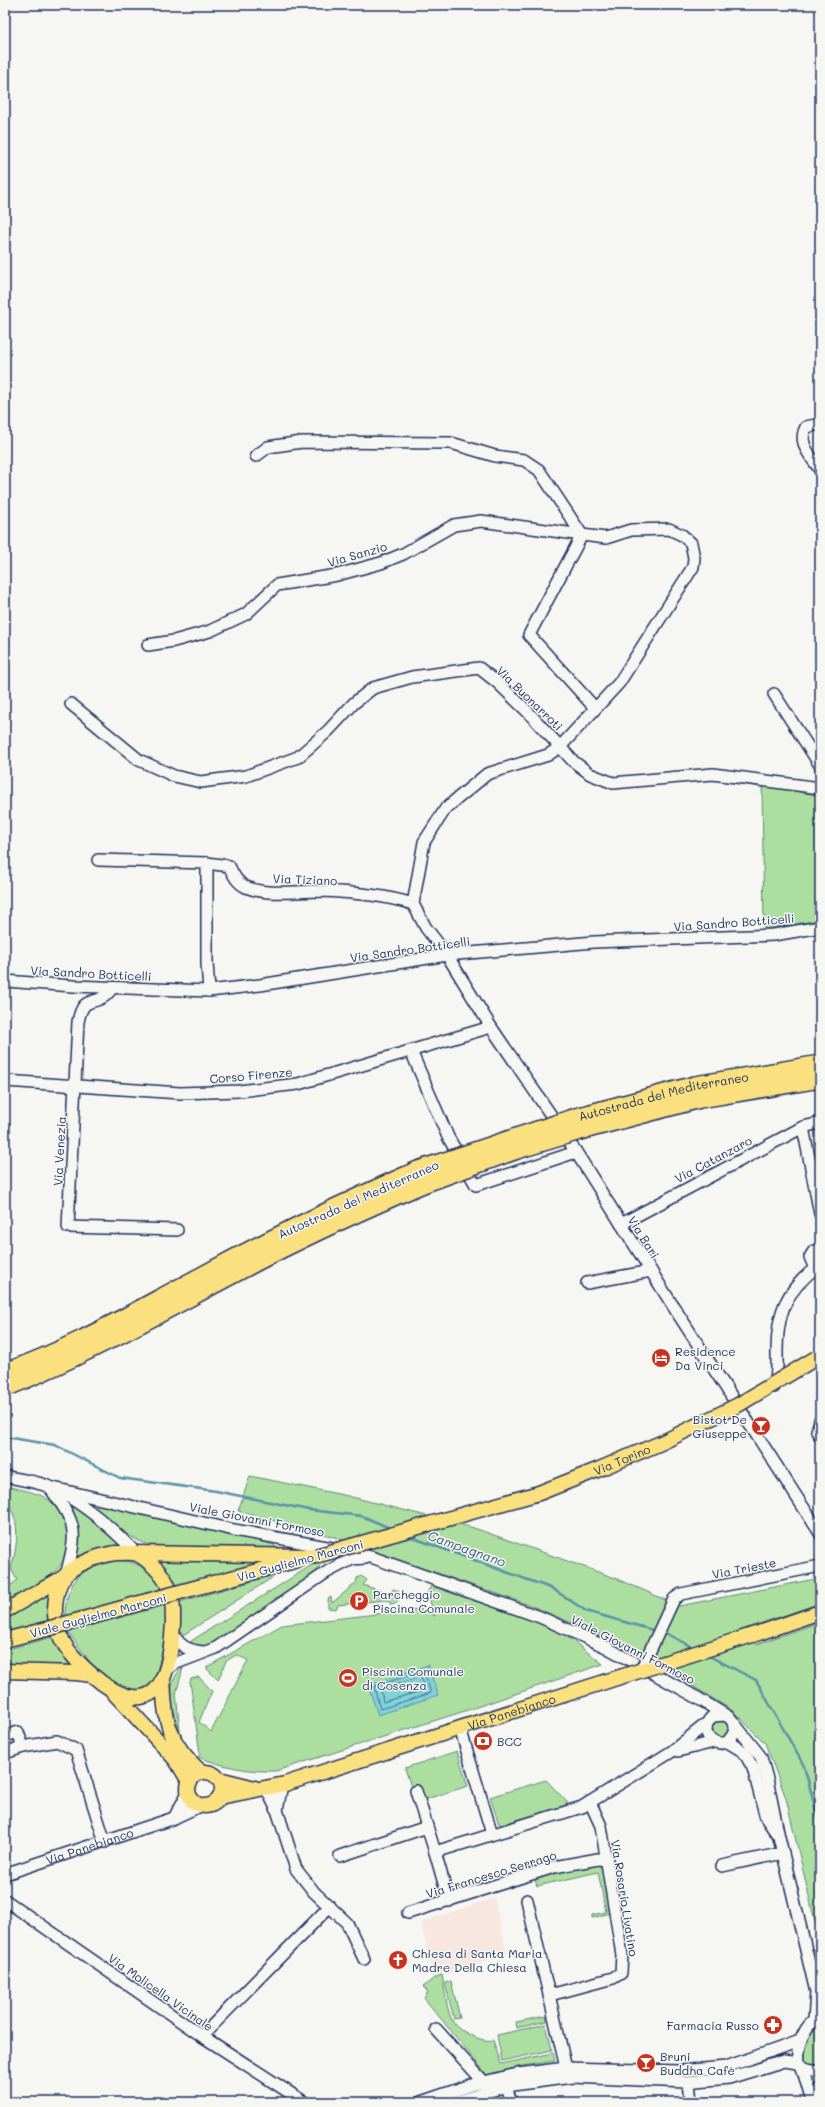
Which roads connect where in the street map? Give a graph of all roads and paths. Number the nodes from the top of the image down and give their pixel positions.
1 (820, 424) edge
2 (256, 456) dead end
3 (820, 470) edge
4 (582, 535) junction
5 (148, 645) dead end
6 (774, 694) dead end
7 (72, 704) dead end
8 (595, 708) junction
9 (560, 747) junction
10 (820, 765) edge
11 (820, 788) edge
12 (98, 860) dead end
13 (207, 863) junction
14 (413, 904) junction
15 (820, 928) edge
16 (447, 955) junction
17 (5, 981) edge
18 (112, 988) junction
19 (209, 991) junction
20 (491, 1027) junction
21 (411, 1051) junction
22 (820, 1064) edge
23 (820, 1079) edge
24 (5, 1081) edge
25 (76, 1086) junction
26 (820, 1123) edge
27 (578, 1124) junction
28 (803, 1127) junction
29 (576, 1152) junction
30 (420, 1178) junction
31 (820, 1214) edge
32 (621, 1224) junction
33 (177, 1230) dead end
34 (820, 1250) edge
35 (819, 1266) edge
36 (651, 1272) junction
37 (587, 1283) dead end
38 (818, 1357) edge
39 (5, 1372) edge
40 (5, 1388) edge
41 (742, 1414) junction
42 (820, 1420) edge
43 (820, 1436) edge
44 (5, 1476) edge
45 (49, 1487) junction
46 (410, 1530) joint
47 (820, 1533) edge
48 (349, 1551) junction
49 (136, 1553) junction
50 (316, 1556) junction
51 (374, 1558) junction
52 (820, 1566) edge
53 (327, 1572) junction
54 (65, 1576) junction
55 (191, 1589) joint
56 (5, 1611) edge
57 (820, 1612) edge
58 (172, 1633) junction
59 (5, 1640) edge
60 (206, 1652) junction
61 (641, 1670) junction
62 (5, 1671) edge
63 (164, 1673) junction
64 (92, 1675) junction
65 (108, 1687) junction
66 (696, 1696) junction
67 (730, 1719) junction
68 (707, 1723) junction
69 (460, 1728) junction
70 (5, 1736) edge
71 (714, 1742) junction
72 (728, 1742) junction
73 (23, 1747) junction
74 (671, 1752) junction
75 (5, 1753) edge
76 (201, 1772) junction
77 (219, 1779) junction
78 (282, 1785) junction
79 (189, 1787) junction
80 (264, 1789) junction
81 (416, 1791) dead end
82 (220, 1797) junction
83 (590, 1802) junction
84 (202, 1805) junction
85 (277, 1810) junction
86 (174, 1818) junction
87 (427, 1827) junction
88 (492, 1834) junction
89 (779, 1837) junction
90 (105, 1842) junction
91 (435, 1852) junction
92 (783, 1853) junction
93 (340, 1856) dead end
94 (607, 1860) junction
95 (722, 1866) dead end
96 (5, 1874) edge
97 (5, 1900) edge
98 (528, 1900) dead end
99 (449, 1901) junction
100 (330, 1906) junction
101 (408, 1913) dead end
102 (364, 1959) dead end
103 (550, 1994) junction
104 (818, 1995) edge
105 (817, 2019) edge
106 (436, 2030) dead end
107 (202, 2036) junction
108 (800, 2041) junction
109 (800, 2065) junction
110 (566, 2068) junction
111 (820, 2070) edge
112 (484, 2082) junction
113 (689, 2082) junction
114 (506, 2086) junction
115 (820, 2088) edge
116 (304, 2102) edge
117 (421, 2102) edge
118 (455, 2102) edge
119 (511, 2102) edge
120 (691, 2102) edge
121 (812, 2102) edge
122 (816, 2102) edge

1 - 3 street
2 - 4 street
4 - 5 street, Via Sanzio
4 - 8 street
4 - 8 street, Via Sanzio
6 - 10 street
7 - 9 street, Via Buonarroti
8 - 9 street, Via Sanzio
9 - 11 street, Via Buonarroti
9 - 14 street, Via Sanzio
12 - 13 street, Via Tiziano
13 - 14 street, Via Tiziano
13 - 19 street
14 - 16 street
15 - 16 street, Via Sandro Botticelli
16 - 19 street, Via Sandro Botticelli
16 - 20 street, Via Bari
17 - 18 street, Via Sandro Botticelli
18 - 19 street, Via Sandro Botticelli
18 - 25 street, Via Venezia
20 - 21 street, Corso Firenze
20 - 29 street, Via Bari
21 - 25 street, Corso Firenze
21 - 29 street
22 - 27 highway, Autostrada del Mediterraneo
23 - 27 highway, Autostrada del Mediterraneo
24 - 25 street, Corso Firenze
25 - 33 street, Via Venezia
26 - 28 street, Via Catanzaro
27 - 30 highway, Autostrada del Mediterraneo, bridge
28 - 31 street
28 - 32 street, Via Catanzaro
29 - 32 street, Via Bari
30 - 39 highway, Autostrada del Mediterraneo
30 - 40 highway, Autostrada del Mediterraneo
32 - 36 street, Via Bari
34 - 35 street
35 - 41 street
36 - 37 street
36 - 41 street, Via Bari
38 - 46 main road, Via Torino, bridge
41 - 47 street, Via Bari
42 - 43 street
44 - 45 street
45 - 48 street, Viale Giovanni Formoso
45 - 49 street
45 - 54 street
46 - 50 main road, Via Guglielmo Marconi, bridge
48 - 51 street, Viale Giovanni Formoso
48 - 53 street
49 - 50 main road
49 - 54 main road
49 - 58 main road
50 - 55 main road, Via Guglielmo Marconi
51 - 53 street
51 - 66 street, Viale Giovanni Formoso
52 - 61 street, Via Trieste, bridge
53 - 60 street
54 - 56 main road
54 - 64 main road
55 - 59 main road, Viale Guglielmo Marconi, bridge
57 - 61 main road, Via Panebianco, bridge
58 - 60 street
58 - 63 main road
60 - 63 street
61 - 69 main road, Via Panebianco, bridge
62 - 64 main road
63 - 65 main road
63 - 76 main road
64 - 65 main road
65 - 79 main road
66 - 67 street, Viale Giovanni Formoso
66 - 68 street
67 - 68 street
67 - 72 street
67 - 89 street
68 - 71 street
68 - 74 street
69 - 78 main road, Via Panebianco
69 - 88 street
70 - 73 street
71 - 72 street
71 - 74 street
72 - 89 street
73 - 75 street
73 - 90 street
74 - 83 street
76 - 77 main road
76 - 79 main road
77 - 80 main road, Via Panebianco
77 - 82 main road
78 - 80 main road, Via Panebianco
78 - 85 street
79 - 84 main road
79 - 86 street
80 - 82 main road, Via Panebianco
80 - 85 street
81 - 87 street
82 - 84 main road
83 - 88 street
83 - 94 street, Via Rosario Livatino
84 - 86 street, Via Panebianco
85 - 100 street
86 - 90 street, Via Panebianco
87 - 91 street
87 - 93 street
88 - 91 street
89 - 92 street
90 - 96 street, Via Panebianco
91 - 99 street
92 - 95 street
92 - 104 street
94 - 99 street, Via Francesco Serrago
94 - 103 street, Via Rosario Livatino
97 - 107 street, Via Molicella Vicinale
98 - 103 street
99 - 101 street, Via Francesco Serrago
100 - 102 street
100 - 107 street
103 - 110 street
104 - 105 street
105 - 108 street
106 - 112 street
107 - 116 street, Via Molicella Vicinale
108 - 109 street
108 - 110 street
109 - 111 street
109 - 113 street
109 - 121 street
110 - 112 street
112 - 117 street
113 - 114 street
113 - 120 street
114 - 118 street
114 - 119 street
115 - 122 street

